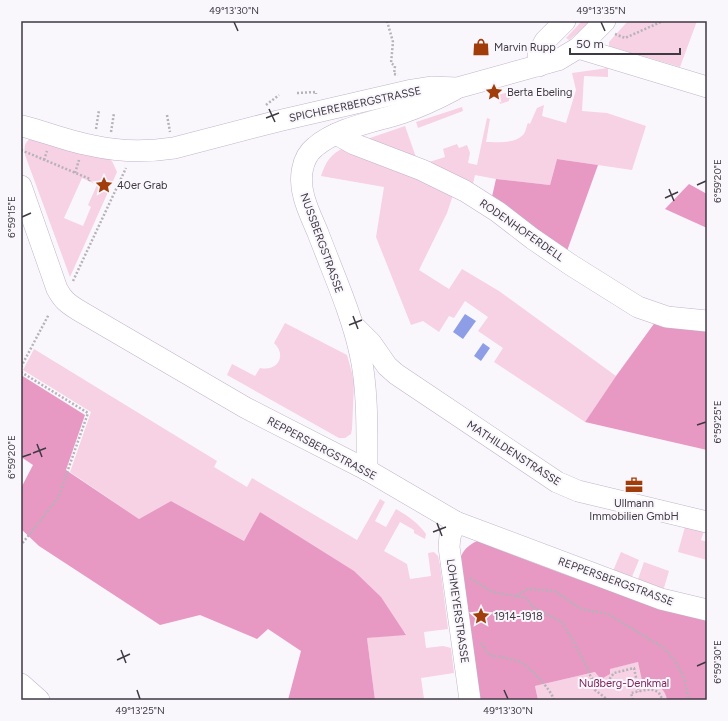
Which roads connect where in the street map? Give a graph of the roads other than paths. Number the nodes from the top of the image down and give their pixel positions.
1 (566, 21) edge
2 (610, 28) edge
3 (578, 48) junction
4 (539, 66) junction
5 (707, 86) edge
6 (457, 88) junction
7 (21, 121) edge
8 (336, 134) junction
9 (22, 190) edge
10 (707, 321) edge
11 (353, 326) junction
12 (367, 470) junction
13 (456, 522) junction
14 (707, 522) edge
15 (707, 610) edge
16 (21, 684) edge
17 (39, 700) edge
18 (470, 700) edge

1 - 4 street
2 - 3 street, SPICHERERBERGSTRASSE
3 - 4 street, SPICHERERBERGSTRASSE
3 - 5 street
4 - 6 street, SPICHERERBERGSTRASSE
6 - 7 street, SPICHERERBERGSTRASSE
6 - 8 street, NUSSBERGSTRASSE
8 - 10 street, RODENHOFERDELL
8 - 11 street, NUSSBERGSTRASSE
9 - 12 street, REPPERSBERGSTRASSE
11 - 12 street, NUSSBERGSTRASSE
11 - 14 street, MATHILDENSTRASSE
12 - 13 street, REPPERSBERGSTRASSE
13 - 15 street, REPPERSBERGSTRASSE
13 - 18 street, LOHMEYERSTRASSE
16 - 17 street

